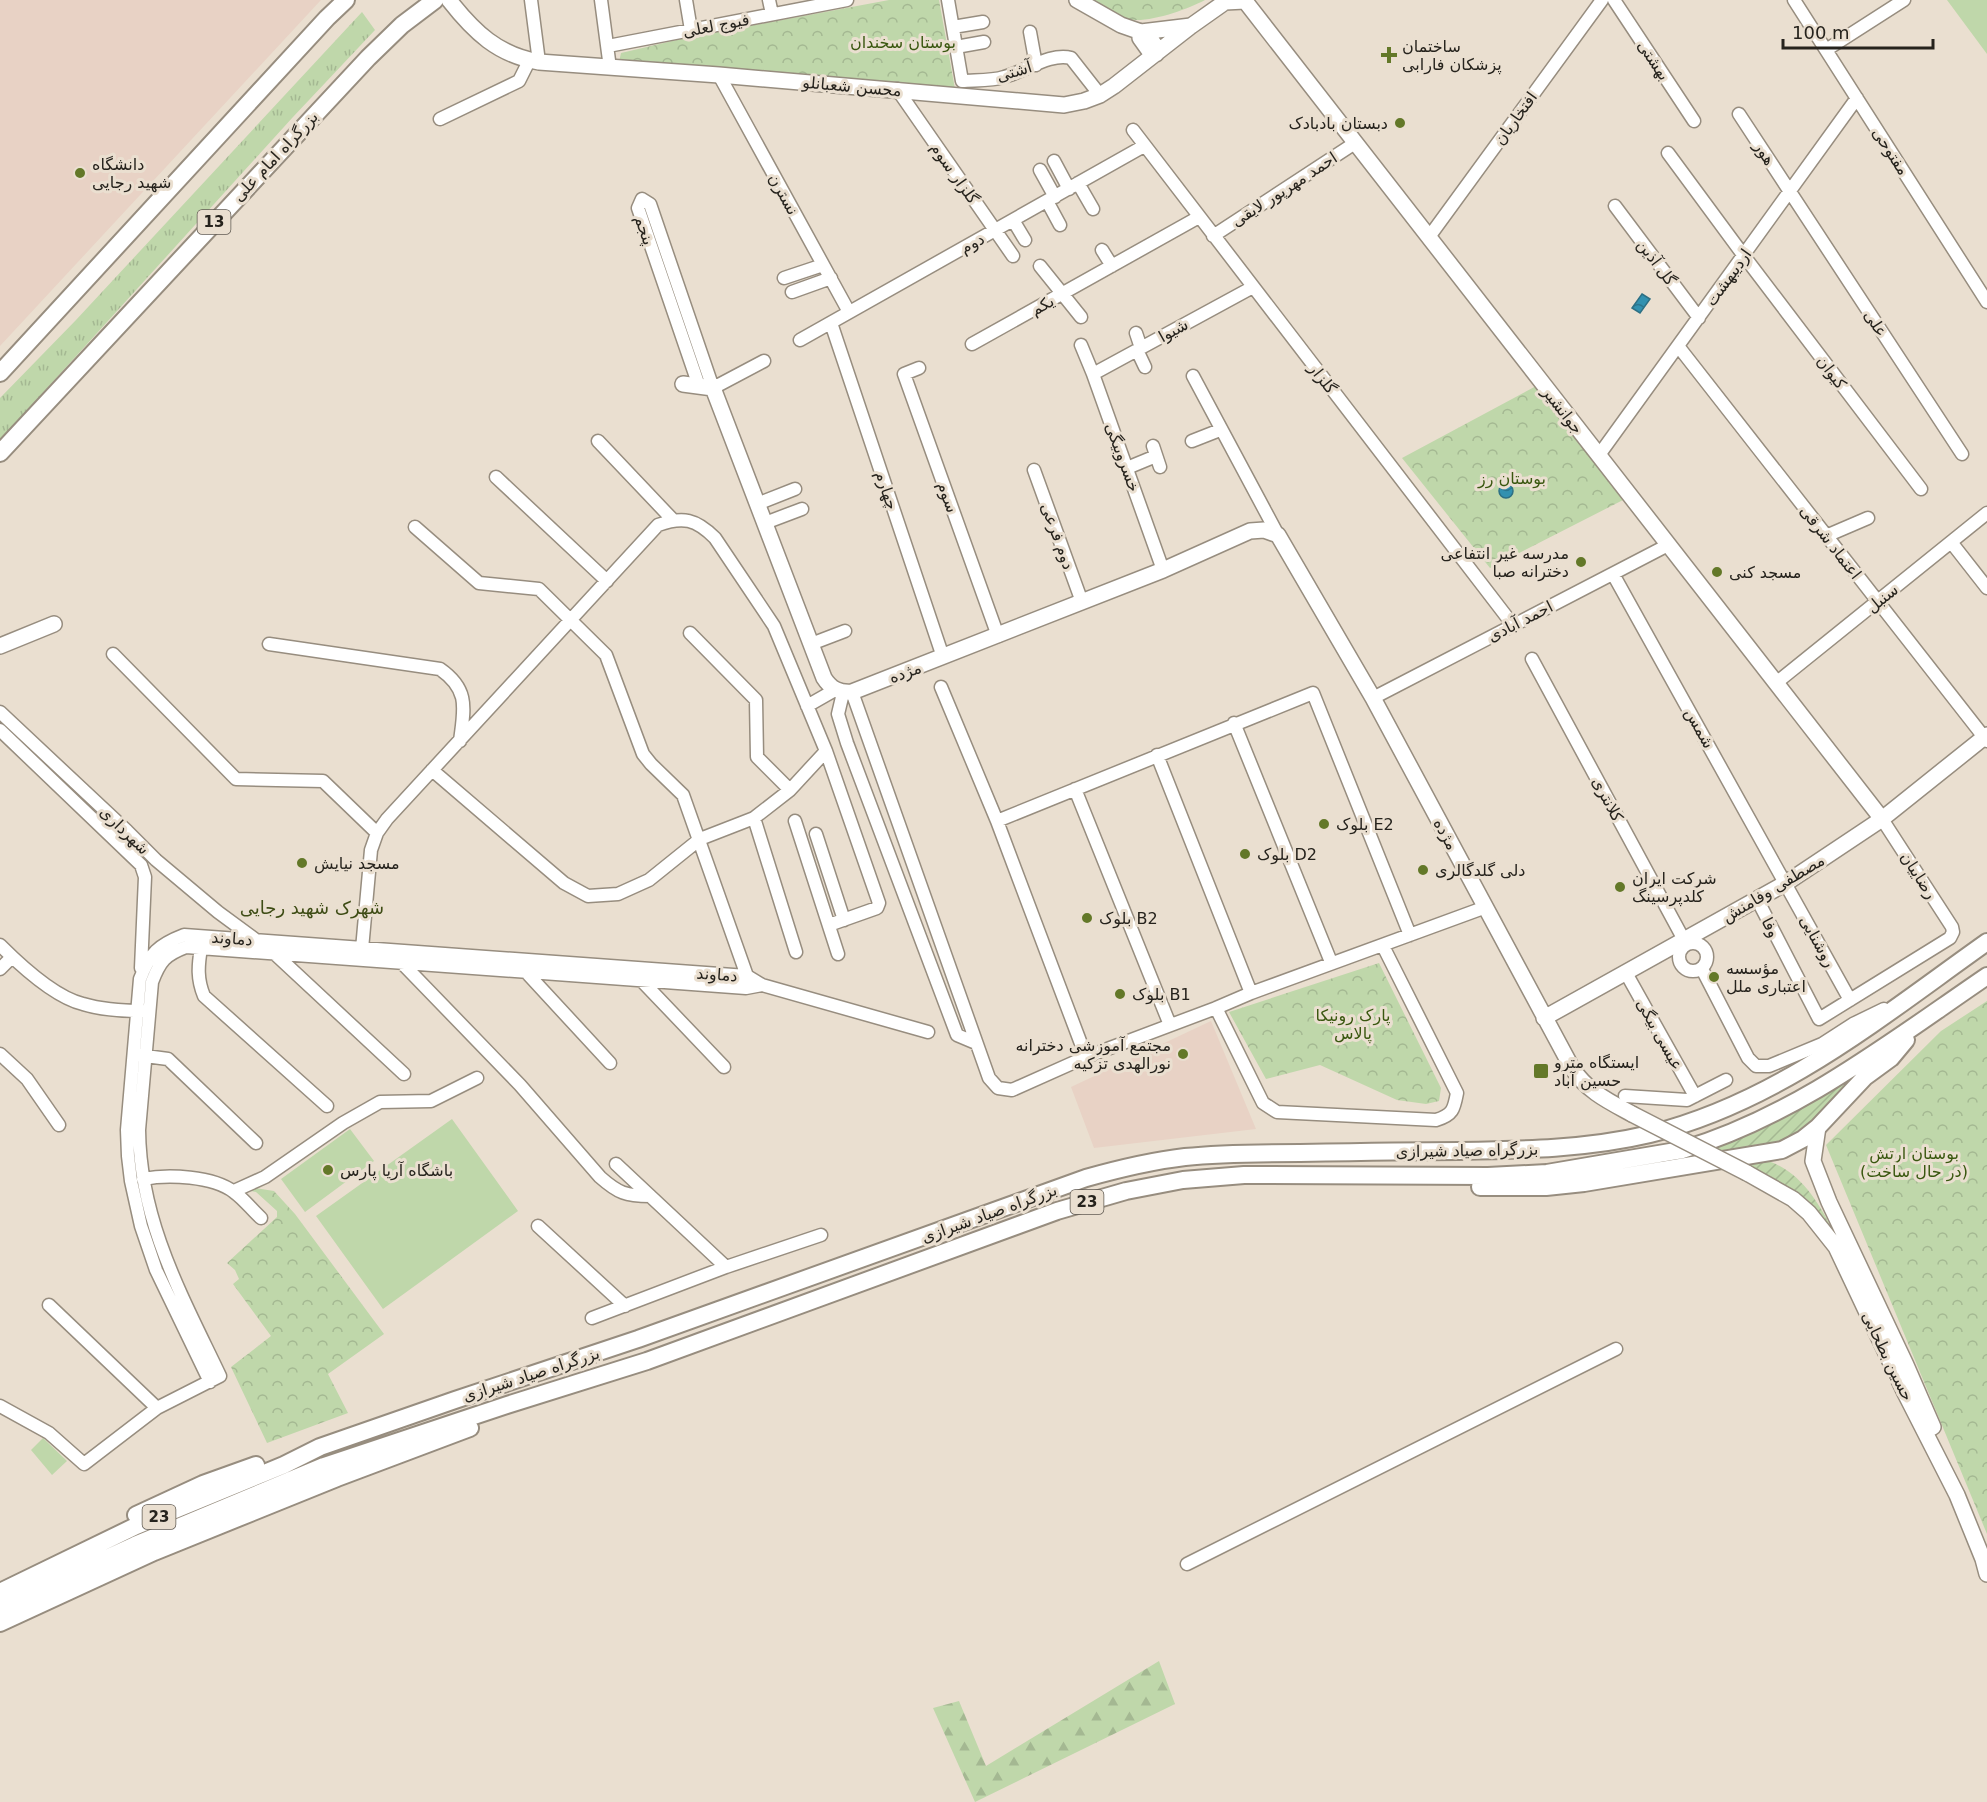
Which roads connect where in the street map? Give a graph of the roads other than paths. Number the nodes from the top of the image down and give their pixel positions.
1 (346, 0) edge
2 (435, 0) edge
3 (531, 0) edge
4 (601, 0) edge
5 (686, 0) edge
6 (770, 0) edge
7 (847, 0) edge
8 (948, 0) edge
9 (1077, 0) edge
10 (1245, 0) edge
11 (1602, 0) edge
12 (1614, 0) edge
13 (1794, 0) edge
14 (1904, 0) edge
15 (453, 5) edge
16 (772, 14) junction
17 (983, 22) dead end
18 (1191, 26) junction
19 (953, 27) junction
20 (691, 30) junction
21 (1030, 32) dead end
22 (1141, 32) junction
23 (984, 42) dead end
24 (608, 46) junction
25 (956, 47) junction
26 (1826, 50) junction
27 (1156, 54) junction
28 (534, 62) junction
29 (1036, 65) junction
30 (610, 69) junction
31 (719, 75) junction
32 (897, 89) junction
33 (1100, 95) junction
34 (1857, 98) junction
35 (1739, 114) dead end
36 (440, 119) dead end
37 (1694, 121) dead end
38 (1132, 130) dead end
39 (1355, 143) junction
40 (1144, 146) junction
41 (1668, 153) dead end
42 (1054, 160) dead end
43 (1040, 170) dead end
44 (1073, 186) junction
45 (1791, 192) junction
46 (1051, 199) junction
47 (1615, 206) dead end
48 (1093, 209) dead end
49 (1199, 217) junction
50 (1013, 220) junction
51 (1060, 225) dead end
52 (995, 230) junction
53 (1213, 236) junction
54 (1429, 237) junction
55 (1025, 240) dead end
56 (1102, 250) dead end
57 (1013, 256) dead end
58 (1744, 256) junction
59 (823, 265) junction
60 (1040, 266) dead end
61 (1112, 266) junction
62 (784, 278) dead end
63 (831, 278) junction
64 (1253, 287) junction
65 (792, 292) dead end
66 (1063, 294) junction
67 (1987, 302) edge
68 (849, 312) junction
69 (1081, 317) dead end
70 (1699, 318) junction
71 (831, 323) junction
72 (1136, 333) dead end
73 (800, 340) dead end
74 (972, 344) dead end
75 (1081, 345) dead end
76 (1678, 346) junction
77 (1139, 349) junction
78 (764, 361) dead end
79 (1145, 367) dead end
80 (919, 368) dead end
81 (0, 373) edge
82 (1093, 374) junction
83 (1193, 376) dead end
84 (683, 384) dead end
85 (706, 387) junction
86 (1220, 430) junction
87 (598, 441) dead end
88 (1192, 441) dead end
89 (0, 453) edge
90 (1962, 454) dead end
91 (1599, 455) junction
92 (1156, 457) dead end
93 (1127, 468) junction
94 (1034, 470) dead end
95 (496, 477) dead end
96 (795, 489) dead end
97 (1921, 489) dead end
98 (757, 504) junction
99 (802, 509) dead end
100 (1987, 513) edge
101 (1868, 518) dead end
102 (673, 520) junction
103 (765, 523) junction
104 (415, 527) dead end
105 (1278, 535) junction
106 (1826, 536) junction
107 (1951, 542) junction
108 (1668, 545) junction
109 (1162, 570) junction
110 (1613, 573) junction
111 (607, 581) junction
112 (1987, 588) edge
113 (1082, 602) junction
114 (1877, 602) junction
115 (571, 620) junction
116 (54, 624) dead end
117 (1513, 625) junction
118 (845, 631) dead end
119 (690, 633) dead end
120 (998, 636) junction
121 (269, 644) dead end
122 (811, 644) junction
123 (0, 646) edge
124 (113, 654) dead end
125 (944, 657) junction
126 (1532, 659) dead end
127 (1776, 683) junction
128 (941, 687) dead end
129 (843, 692) junction
130 (1372, 698) junction
131 (807, 706) junction
132 (0, 712) edge
133 (1234, 723) junction
134 (0, 730) edge
135 (1986, 738) edge
136 (459, 741) junction
137 (826, 751) junction
138 (1157, 755) junction
139 (432, 770) junction
140 (1075, 789) junction
141 (790, 790) junction
142 (754, 818) junction
143 (1882, 819) junction
144 (997, 820) junction
145 (795, 821) dead end
146 (127, 831) junction
147 (377, 833) junction
148 (816, 834) dead end
149 (700, 839) junction
150 (116, 841) junction
151 (156, 860) junction
152 (144, 871) junction
153 (1786, 883) junction
154 (1757, 899) junction
155 (1486, 908) junction
156 (844, 920) junction
157 (829, 925) junction
158 (1410, 936) junction
159 (256, 940) junction
160 (1688, 941) junction
161 (1987, 942) edge
162 (0, 945) edge
163 (1383, 946) junction
164 (201, 948) junction
165 (796, 952) dead end
166 (274, 953) junction
167 (361, 954) junction
168 (838, 954) dead end
169 (12, 957) junction
170 (400, 957) junction
171 (1679, 961) junction
172 (1331, 962) junction
173 (526, 966) junction
174 (0, 969) edge
175 (1702, 969) junction
176 (1626, 973) junction
177 (747, 976) junction
178 (1987, 976) edge
179 (140, 979) junction
180 (641, 980) junction
181 (762, 985) junction
182 (1251, 993) junction
183 (1912, 995) junction
184 (1850, 1000) junction
185 (1216, 1008) junction
186 (143, 1011) junction
187 (1927, 1017) junction
188 (1544, 1018) junction
189 (1170, 1025) junction
190 (928, 1032) dead end
191 (976, 1043) junction
192 (0, 1054) edge
193 (140, 1055) junction
194 (1086, 1057) junction
195 (609, 1063) dead end
196 (724, 1066) dead end
197 (404, 1074) dead end
198 (477, 1078) dead end
199 (1726, 1080) dead end
200 (1625, 1096) dead end
201 (1695, 1096) junction
202 (327, 1106) dead end
203 (1632, 1114) joint
204 (59, 1125) dead end
205 (1818, 1127) junction
206 (255, 1143) dead end
207 (616, 1164) dead end
208 (1408, 1177) junction
209 (143, 1179) junction
210 (234, 1191) junction
211 (650, 1196) junction
212 (261, 1218) dead end
213 (538, 1226) dead end
214 (821, 1235) dead end
215 (726, 1267) junction
216 (49, 1305) dead end
217 (625, 1306) junction
218 (592, 1318) dead end
219 (1616, 1349) dead end
220 (647, 1361) junction
221 (215, 1379) junction
222 (0, 1406) edge
223 (157, 1407) junction
224 (320, 1447) junction
225 (1957, 1495) junction
226 (1187, 1564) dead end
227 (1987, 1574) edge
228 (0, 1580) edge
229 (0, 1592) edge
230 (0, 1607) edge
231 (0, 1623) edge

1 - 81 highway
2 - 89 highway, بزرگراه امام علی / 13
3 - 28 street
4 - 24 street
5 - 20 street
6 - 16 street
7 - 16 street, فیوج لعلی
8 - 19 street
9 - 22 main road
10 - 18 main road, محسن شعبانلو
10 - 39 main road, جوانشیر
11 - 54 street, افتخاریان
12 - 37 street, بهشتی
13 - 26 street, مفتوحی
14 - 26 street
15 - 28 main road, محسن شعبانلو
16 - 20 street, فیوج لعلی
17 - 19 street
18 - 22 main road
18 - 27 main road, محسن شعبانلو
19 - 25 street
20 - 24 street, فیوج لعلی
21 - 29 street
22 - 27 main road
23 - 25 street
24 - 30 street
25 - 29 street, آشتی
26 - 34 street, مفتوحی
27 - 33 main road, محسن شعبانلو
28 - 30 main road, محسن شعبانلو
28 - 36 street
29 - 33 street, آشتی
30 - 31 main road, محسن شعبانلو
31 - 32 main road, محسن شعبانلو
31 - 59 street, نسترن
32 - 33 main road, محسن شعبانلو
32 - 52 street, گلزار سوم
34 - 45 street, اردیبهشت
34 - 67 street, مفتوحی
35 - 45 street, هور
38 - 40 street, گلزار
39 - 53 street, احمد مهرپور لایقی
39 - 54 main road, جوانشیر
40 - 44 street, دوم
40 - 49 street, گلزار
41 - 58 street, کیوان
42 - 44 street
43 - 46 street
44 - 46 street, دوم
44 - 48 street
45 - 58 street, اردیبهشت
45 - 90 street, علی
46 - 50 street, دوم
46 - 51 street
47 - 70 street, گل آذین
49 - 53 street, گلزار
49 - 61 street, یکم
50 - 52 street, دوم
50 - 55 street
52 - 57 street, گلزار سوم
52 - 68 street, دوم
53 - 64 street, گلزار
54 - 91 main road, جوانشیر
56 - 61 street
58 - 70 street, اردیبهشت
58 - 97 street, کیوان
59 - 62 street
59 - 63 street, نسترن
60 - 66 street
61 - 66 street, یکم
63 - 65 street
63 - 68 street, نسترن
64 - 77 street, شیوا
64 - 117 street, گلزار
66 - 69 street
66 - 74 street, یکم
68 - 71 street, دوم
70 - 76 street, اردیبهشت
71 - 73 street, دوم
71 - 125 street, چهارم
72 - 77 street
75 - 82 street, خسروبیگی
76 - 91 street, اردیبهشت
76 - 106 street, اعتماد شرقی
77 - 79 street
77 - 82 street, شیوا
78 - 85 street
80 - 120 street, سوم
82 - 93 street, خسروبیگی
83 - 86 street, مژده
84 - 85 main road
85 - 85 street, پنجم
85 - 98 main road
86 - 88 street
86 - 105 street, مژده
87 - 102 street
91 - 108 main road, جوانشیر
92 - 93 street
93 - 109 street, خسروبیگی
94 - 113 street, دوم فرعی
95 - 111 street
96 - 98 street
98 - 103 main road
99 - 103 street
100 - 107 street, سنبل
101 - 106 street
102 - 111 street
102 - 131 street
103 - 122 main road
104 - 115 street
105 - 109 main road, مژده
105 - 130 main road, مژده
106 - 114 street, اعتماد شرقی
107 - 112 street
107 - 114 street, سنبل
108 - 110 street, احمد آبادی
108 - 127 main road, جوانشیر
109 - 113 main road, مژده
110 - 117 street, احمد آبادی
110 - 153 street, شمس
111 - 115 street
113 - 120 main road, مژده
114 - 127 street, سنبل
114 - 135 street, اعتماد شرقی
115 - 136 street
115 - 149 street
116 - 123 main road
117 - 130 street, احمد آبادی
118 - 122 street
119 - 141 street
120 - 125 main road, مژده
121 - 136 street
122 - 129 main road
124 - 147 street
125 - 129 main road, مژده
126 - 160 street, کلانتری
127 - 143 main road, جوانشیر
128 - 144 street
129 - 131 street
129 - 191 street
129 - 191 street
130 - 155 main road, مژده
131 - 137 street
132 - 146 street, شهرداری
133 - 138 street
133 - 158 street
133 - 172 street
134 - 150 street, شهرداری
135 - 143 main road, مصطفی وفامنش
136 - 139 street
137 - 141 street
137 - 156 street
138 - 140 street
138 - 182 street
139 - 147 street
139 - 149 street
140 - 144 street
140 - 189 street
141 - 142 street
142 - 149 street
142 - 165 street
143 - 153 main road, مصطفی وفامنش
143 - 184 street, رضاییان
144 - 194 street
145 - 157 street
146 - 150 street
146 - 151 street, شهرداری
147 - 167 street
148 - 156 street
149 - 177 street
150 - 152 street, شهرداری
151 - 152 street
151 - 159 street, شهرداری
152 - 179 street, شهرداری
153 - 154 main road, مصطفی وفامنش
153 - 184 street, روشنایی
154 - 160 main road, مصطفی وفامنش
154 - 184 street, وفا
155 - 158 street
155 - 188 main road, مژده
156 - 157 street
157 - 168 street
158 - 163 street
159 - 167 street, دماوند
159 - 179 street, دماوند
160 - 171 street, کلانتری
160 - 171 street
160 - 175 street
160 - 176 main road, مصطفی وفامنش
161 - 183 highway, بزرگراه صیاد شیرازی / 23
162 - 169 street
163 - 172 street
163 - 185 street
164 - 166 street, دماوند
164 - 186 street, دماوند
164 - 202 street
166 - 167 street, دماوند
166 - 197 street
167 - 170 street, دماوند
169 - 174 street
169 - 186 street
170 - 173 street, دماوند
170 - 211 street
171 - 175 street
172 - 182 street
173 - 177 street, دماوند
173 - 180 street, دماوند
173 - 195 street
175 - 183 street
176 - 188 main road, مصطفی وفامنش
176 - 201 street, عیسی بیگی
177 - 181 street, دماوند
178 - 187 highway, بزرگراه صیاد شیرازی / 23
179 - 186 street, دماوند
180 - 181 street, دماوند
180 - 196 street
181 - 190 street, دماوند
182 - 185 street
183 - 224 highway, بزرگراه صیاد شیرازی / 23
185 - 189 street
186 - 193 street, دماوند
187 - 205 highway
187 - 208 highway, بزرگراه صیاد شیرازی / 23
188 - 203 main road, مژده
189 - 194 street
191 - 194 street
192 - 204 street
193 - 206 street
193 - 209 street, دماوند
193 - 221 street, دماوند
198 - 210 street
199 - 201 street
200 - 201 street
203 - 225 main road, حسین بطحایی, bridge
205 - 208 highway
205 - 225 main road
207 - 211 street
208 - 220 highway, بزرگراه صیاد شیرازی / 23
209 - 210 street
209 - 221 street, دماوند
210 - 212 street
211 - 215 street
213 - 217 street
214 - 215 street
215 - 217 street
216 - 223 street
217 - 218 street
219 - 226 street
220 - 230 highway, بزرگراه صیاد شیرازی / 23
220 - 231 highway
221 - 223 street
222 - 223 street
224 - 228 highway
224 - 229 highway, بزرگراه صیاد شیرازی / 23
225 - 227 main road, حسین بطحایی

